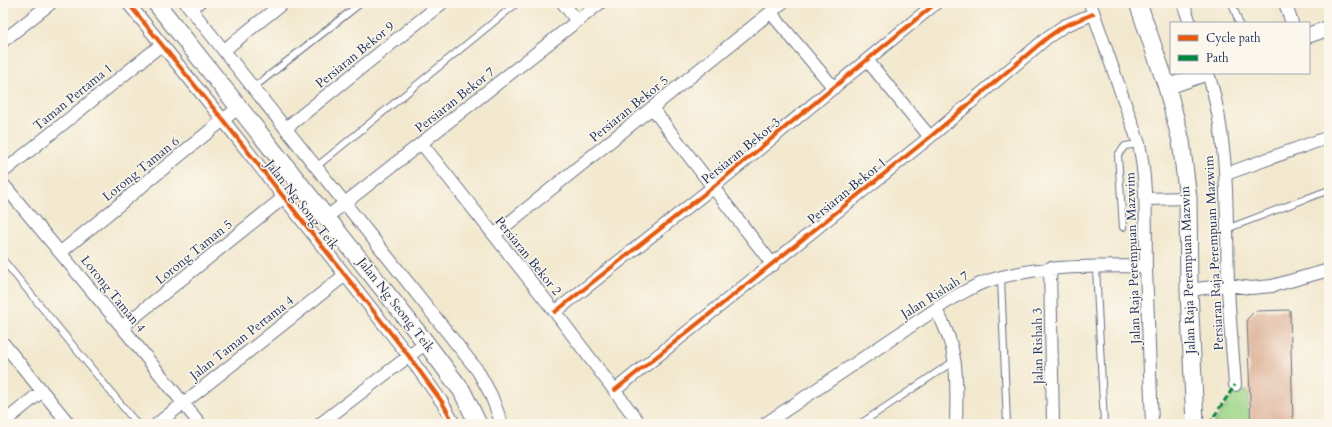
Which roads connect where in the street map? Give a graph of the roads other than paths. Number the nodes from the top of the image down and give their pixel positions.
1 (51, 3) edge
2 (128, 3) edge
3 (156, 3) edge
4 (203, 3) edge
5 (283, 3) edge
6 (361, 3) edge
7 (442, 3) edge
8 (518, 3) edge
9 (563, 3) edge
10 (600, 3) edge
11 (782, 3) edge
12 (936, 3) edge
13 (1138, 3) edge
14 (1183, 3) edge
15 (1232, 3) edge
16 (1285, 3) edge
17 (190, 7) edge
18 (1092, 8) edge
19 (770, 12) junction
20 (577, 21) junction
21 (1190, 22) edge
22 (1239, 22) edge
23 (1292, 22) edge
24 (1329, 28) edge
25 (1310, 35) edge
26 (3, 41) edge
27 (161, 45) junction
28 (224, 50) junction
29 (867, 60) junction
30 (1204, 74) edge
31 (1207, 74) edge
32 (1166, 87) junction
33 (254, 88) junction
34 (834, 88) junction
35 (239, 108) junction
36 (652, 108) junction
37 (223, 120) junction
38 (286, 128) junction
39 (930, 137) junction
40 (1329, 137) edge
41 (422, 144) junction
42 (1139, 144) junction
43 (316, 166) junction
44 (3, 172) edge
45 (1226, 174) junction
46 (3, 184) edge
47 (713, 187) junction
48 (1329, 190) edge
49 (283, 198) junction
50 (1188, 198) junction
51 (1146, 199) junction
52 (344, 203) junction
53 (327, 217) junction
54 (1123, 227) dead end
55 (1229, 228) junction
56 (494, 236) junction
57 (61, 252) junction
58 (3, 260) edge
59 (773, 265) junction
60 (1096, 266) junction
61 (1146, 266) junction
62 (1050, 268) junction
63 (1328, 272) edge
64 (345, 275) junction
65 (1001, 278) junction
66 (1228, 285) junction
67 (1189, 290) junction
68 (936, 310) junction
69 (556, 312) junction
70 (122, 327) junction
71 (3, 342) edge
72 (426, 343) junction
73 (408, 355) junction
74 (956, 360) junction
75 (1235, 386) dead end
76 (615, 390) junction
77 (42, 391) junction
78 (183, 403) junction
79 (3, 423) edge
80 (69, 424) edge
81 (137, 424) edge
82 (157, 424) edge
83 (200, 424) edge
84 (320, 424) edge
85 (454, 424) edge
86 (478, 424) edge
87 (502, 424) edge
88 (640, 424) edge
89 (765, 424) edge
90 (860, 424) edge
91 (956, 424) edge
92 (1007, 424) edge
93 (1054, 424) edge
94 (1104, 424) edge
95 (1152, 424) edge
96 (1195, 424) edge

1 - 26 street
2 - 27 street, Jalan Ng Song Teik
3 - 35 main road, Jalan Ng Seong Teik
4 - 17 lane
5 - 28 street
6 - 33 lane
7 - 38 street, Persiaran Bekor 9
8 - 43 lane
9 - 20 street
10 - 20 street, Persiaran Bekor 7
11 - 19 street, Persiaran Bekor 5
12 - 29 street, Persiaran Bekor 3
13 - 32 main road, Jalan Raja Perempuan Mazwin
14 - 21 street
15 - 22 lane
16 - 23 street
17 - 28 street, Jalan Ng Seong Teik
18 - 39 street, Persiaran Bekor 1
18 - 42 street, Jalan Raja Perempuan Mazwim
19 - 34 street
19 - 36 street, Persiaran Bekor 5
20 - 41 street, Persiaran Bekor 7
24 - 25 street
27 - 37 street, Jalan Ng Song Teik
27 - 44 street, Taman Pertama 1
28 - 33 street, Jalan Ng Seong Teik
29 - 34 street, Persiaran Bekor 3
29 - 39 street
30 - 32 street
31 - 45 street, Persiaran Raja Perempuan Mazwim
32 - 50 main road, Jalan Raja Perempuan Mazwin
33 - 38 street, Jalan Ng Seong Teik
34 - 47 street, Persiaran Bekor 3
35 - 37 street, Lorong Taman 6
35 - 53 main road, Jalan Ng Seong Teik
36 - 47 street
36 - 56 street, Persiaran Bekor 5
37 - 49 street, Jalan Ng Song Teik
37 - 57 street, Lorong Taman 6
38 - 43 street, Jalan Ng Seong Teik
39 - 59 street, Persiaran Bekor 1
40 - 45 street
41 - 52 street, Persiaran Bekor 7
41 - 56 street, Persiaran Bekor 2
42 - 51 street, Jalan Raja Perempuan Mazwim
42 - 54 lane
43 - 52 street, Jalan Ng Seong Teik
45 - 55 street, Persiaran Raja Perempuan Mazwim
46 - 57 street, Lorong Taman 4
47 - 59 street
47 - 69 street, Persiaran Bekor 3
48 - 55 lane
49 - 64 street, Jalan Ng Song Teik
49 - 70 street, Lorong Taman 5
50 - 51 street
50 - 67 main road, Jalan Raja Perempuan Mazwin
51 - 61 street, Jalan Raja Perempuan Mazwim
52 - 53 street, Persiaran Bekor 7
52 - 87 street, Jalan Ng Seong Teik
53 - 72 main road, Jalan Ng Seong Teik
55 - 66 street, Persiaran Raja Perempuan Mazwim
56 - 69 street, Persiaran Bekor 2
57 - 70 street, Lorong Taman 4
58 - 81 lane
59 - 76 street, Persiaran Bekor 1
60 - 61 street, Jalan Rishah 7
60 - 62 street, Jalan Rishah 7
60 - 94 lane
61 - 95 street, Jalan Raja Perempuan Mazwim
62 - 65 street, Jalan Rishah 7
62 - 93 street, Jalan Rishah 3
63 - 66 street
64 - 73 street, Jalan Ng Song Teik
64 - 78 street, Jalan Taman Pertama 4
65 - 68 street, Jalan Rishah 7
65 - 92 lane
66 - 67 street
66 - 75 street, Persiaran Raja Perempuan Mazwim
67 - 96 main road, Jalan Raja Perempuan Mazwin
68 - 74 street
68 - 89 street, Jalan Rishah 7
69 - 76 street, Persiaran Bekor 2
70 - 78 street, Lorong Taman 4
71 - 77 street
72 - 73 street
72 - 86 main road, Jalan Ng Seong Teik
73 - 84 street
73 - 85 street, Jalan Ng Song Teik
74 - 90 lane
74 - 91 street
76 - 88 street, Persiaran Bekor 2
77 - 79 street
77 - 80 street
78 - 82 street, Jalan Taman Pertama 4
78 - 83 street, Lorong Taman 4

